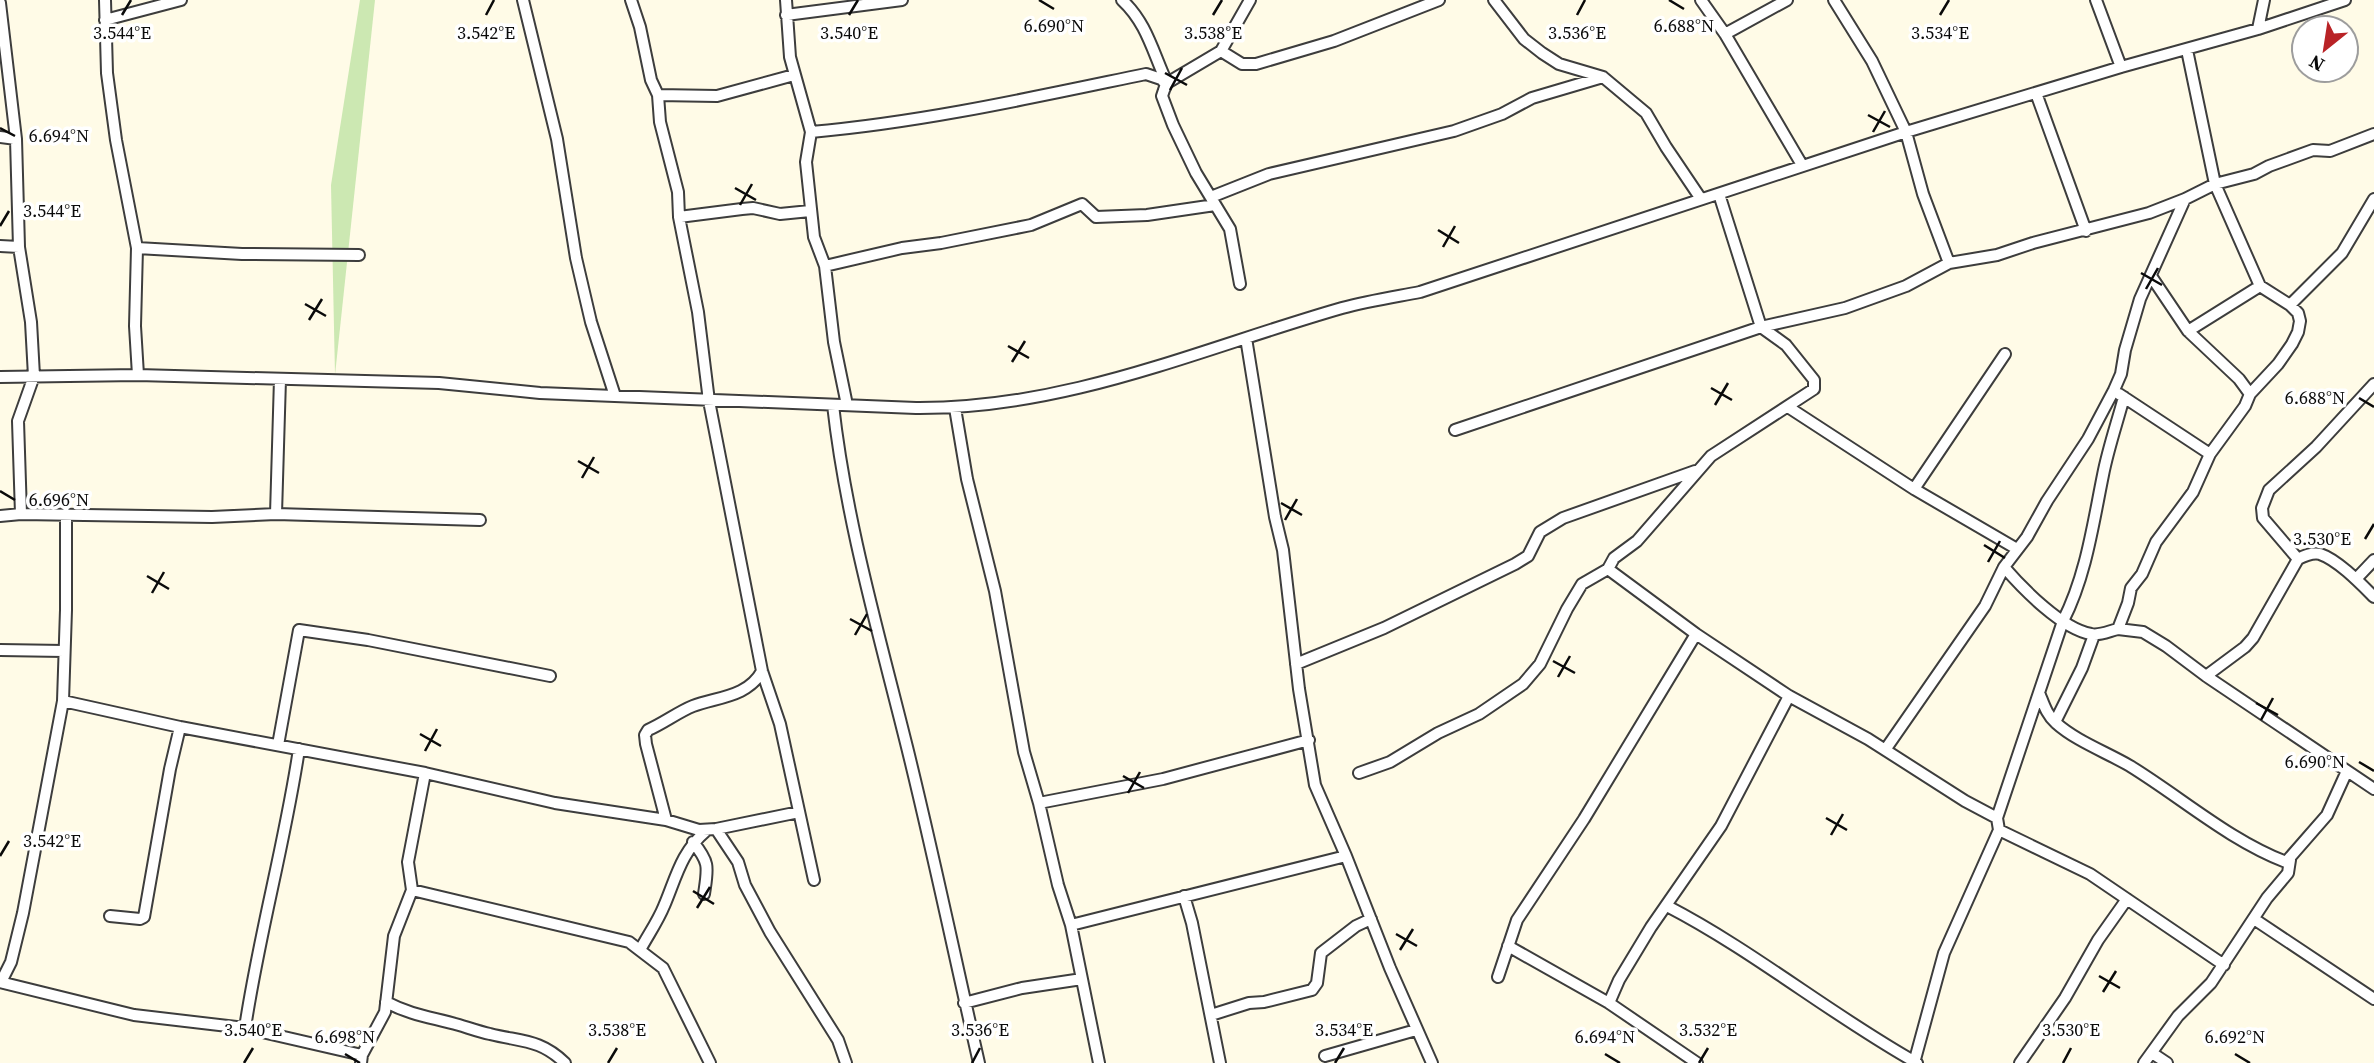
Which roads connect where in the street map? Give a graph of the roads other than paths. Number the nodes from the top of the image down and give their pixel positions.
1 (105, 0) edge
2 (181, 0) edge
3 (523, 0) edge
4 (631, 0) edge
5 (786, 0) edge
6 (902, 0) edge
7 (1122, 0) edge
8 (1250, 0) edge
9 (1439, 0) edge
10 (1494, 0) edge
11 (1701, 0) edge
12 (1787, 0) edge
13 (1833, 0) edge
14 (2096, 0) edge
15 (2264, 0) edge
16 (2344, 0) edge
17 (0, 3) edge
18 (786, 15) junction
19 (105, 20) junction
20 (2258, 29) junction
21 (1726, 34) junction
22 (2187, 50) junction
23 (1221, 51) junction
24 (2121, 67) junction
25 (794, 75) junction
26 (1603, 77) junction
27 (1167, 83) junction
28 (2036, 93) junction
29 (658, 95) junction
30 (1162, 96) junction
31 (811, 132) junction
32 (1906, 132) junction
33 (2374, 134) edge
34 (0, 137) edge
35 (16, 139) junction
36 (1802, 165) junction
37 (2215, 184) junction
38 (1719, 194) junction
39 (1701, 199) junction
40 (2185, 199) junction
41 (2374, 199) edge
42 (1213, 201) junction
43 (810, 211) junction
44 (678, 217) junction
45 (2085, 231) junction
46 (0, 246) edge
47 (19, 247) junction
48 (137, 248) junction
49 (359, 255) dead end
50 (1948, 262) junction
51 (825, 266) junction
52 (2151, 276) junction
53 (1240, 284) dead end
54 (2260, 286) junction
55 (2290, 305) junction
56 (1761, 327) junction
57 (2188, 331) junction
58 (1246, 338) junction
59 (2005, 354) dead end
60 (138, 375) junction
61 (34, 376) junction
62 (0, 377) edge
63 (280, 379) junction
64 (2374, 384) edge
65 (2113, 390) junction
66 (2250, 394) junction
67 (615, 396) junction
68 (2124, 397) junction
69 (709, 401) junction
70 (834, 405) junction
71 (847, 405) junction
72 (1788, 407) junction
73 (955, 408) junction
74 (1455, 430) dead end
75 (2210, 454) junction
76 (1698, 470) junction
77 (1914, 489) junction
78 (21, 514) junction
79 (66, 514) junction
80 (276, 514) junction
81 (0, 516) edge
82 (480, 520) dead end
83 (2017, 549) junction
84 (2298, 559) junction
85 (2374, 560) edge
86 (2004, 567) junction
87 (1608, 569) junction
88 (2356, 579) junction
89 (2374, 597) edge
90 (2063, 621) junction
91 (2118, 629) junction
92 (1696, 634) junction
93 (2094, 635) junction
94 (0, 650) edge
95 (64, 651) junction
96 (1296, 664) junction
97 (762, 671) junction
98 (550, 676) dead end
99 (2206, 676) junction
100 (2040, 695) junction
101 (1789, 696) junction
102 (63, 701) junction
103 (2055, 722) junction
104 (180, 727) junction
105 (1309, 740) junction
106 (278, 745) junction
107 (299, 749) junction
108 (1885, 750) junction
109 (2347, 771) junction
110 (425, 774) junction
111 (1359, 774) dead end
112 (2374, 789) edge
113 (1040, 803) junction
114 (799, 812) junction
115 (666, 820) junction
116 (1998, 824) junction
117 (711, 830) junction
118 (693, 842) junction
119 (1346, 856) junction
120 (2286, 862) junction
121 (814, 880) dead end
122 (412, 890) junction
123 (704, 894) dead end
124 (1184, 896) junction
125 (2127, 899) junction
126 (1667, 906) junction
127 (110, 916) dead end
128 (1371, 919) junction
129 (2254, 919) junction
130 (1071, 925) junction
131 (1508, 946) junction
132 (640, 950) junction
133 (2224, 965) junction
134 (1498, 977) dead end
135 (1082, 979) junction
136 (0, 982) edge
137 (2374, 999) edge
138 (386, 1002) junction
139 (964, 1003) junction
140 (1609, 1003) junction
141 (1211, 1015) junction
142 (245, 1028) junction
143 (1416, 1030) junction
144 (2152, 1053) junction
145 (1325, 1056) dead end
146 (362, 1059) edge
147 (1915, 1062) edge
148 (565, 1063) edge
149 (710, 1063) edge
150 (846, 1063) edge
151 (979, 1063) edge
152 (1099, 1063) edge
153 (1220, 1063) edge
154 (1432, 1063) edge
155 (1697, 1063) edge
156 (2020, 1063) edge
157 (2144, 1063) edge
158 (2167, 1063) edge

1 - 19 street
2 - 19 street
3 - 67 street
4 - 29 street
5 - 18 street
6 - 18 street
7 - 27 street
8 - 23 street
9 - 23 street
10 - 26 street
11 - 21 street
12 - 21 street
13 - 32 street
14 - 24 street
15 - 20 street
16 - 20 street
17 - 35 street
18 - 25 street
19 - 48 street
20 - 22 street
21 - 36 street
22 - 24 street
22 - 37 street
23 - 27 street
24 - 28 street
25 - 29 street
25 - 31 street
26 - 39 street
26 - 42 street
27 - 30 street
28 - 32 street
28 - 45 street
29 - 44 street
30 - 31 street
30 - 42 street
31 - 43 street
32 - 36 street
32 - 50 street
33 - 37 street
34 - 35 street
35 - 47 street
36 - 38 street
37 - 40 street
37 - 54 street
38 - 39 street
38 - 56 street
39 - 58 street
40 - 45 street
40 - 52 street
41 - 55 street
42 - 51 street
42 - 53 street
43 - 44 street
43 - 51 street
44 - 69 street
45 - 50 street
46 - 47 street
47 - 61 street
48 - 49 street
48 - 60 street
50 - 56 street
51 - 71 street
52 - 57 street
52 - 65 street
54 - 55 street
54 - 57 street
55 - 66 street
56 - 72 street
56 - 74 street
57 - 66 street
58 - 73 street
58 - 96 street
59 - 77 street
60 - 61 street
60 - 63 street
61 - 62 street
61 - 78 street
63 - 67 street
63 - 80 street
64 - 84 street
65 - 68 street
65 - 83 street
66 - 75 street
67 - 69 street
68 - 75 street
68 - 90 street
69 - 70 street
69 - 97 street
70 - 71 street
70 - 139 street
71 - 73 street
72 - 76 street
72 - 77 street
73 - 113 street
75 - 91 street
76 - 87 street
76 - 96 street
77 - 83 street
78 - 79 street
78 - 81 street
79 - 80 street
79 - 95 street
80 - 82 street
83 - 86 street
84 - 88 street
84 - 99 street
85 - 88 street
86 - 90 street
86 - 108 street
87 - 92 street
87 - 111 street
88 - 89 street
90 - 93 street
90 - 100 street
91 - 93 street
91 - 99 street
92 - 101 street
92 - 131 street
93 - 103 street
94 - 95 street
95 - 102 street
96 - 105 street
97 - 114 street
97 - 115 street
98 - 106 street
99 - 109 street
100 - 103 street
100 - 116 street
101 - 108 street
101 - 126 street
102 - 104 street
102 - 136 street
103 - 120 street
104 - 106 street
104 - 127 street
105 - 113 street
105 - 119 street
106 - 107 street
107 - 110 street
107 - 142 street
108 - 116 street
109 - 112 street
109 - 120 street
110 - 115 street
110 - 122 street
113 - 130 street
114 - 117 street
114 - 121 street
115 - 117 street
116 - 125 street
116 - 147 street
117 - 118 street
117 - 150 street
118 - 123 street
118 - 132 street
119 - 124 street
119 - 128 street
120 - 129 street
122 - 132 street
122 - 138 street
124 - 130 street
124 - 141 street
125 - 133 street
125 - 156 street
126 - 140 street
126 - 147 street
128 - 141 street
128 - 143 street
129 - 133 street
129 - 137 street
130 - 135 street
131 - 134 street
131 - 140 street
132 - 149 street
133 - 144 street
135 - 139 street
135 - 152 street
136 - 142 street
138 - 146 street
138 - 148 street
139 - 151 street
140 - 155 street
141 - 153 street
142 - 146 street
143 - 145 street
143 - 154 street
144 - 157 street
144 - 158 street

